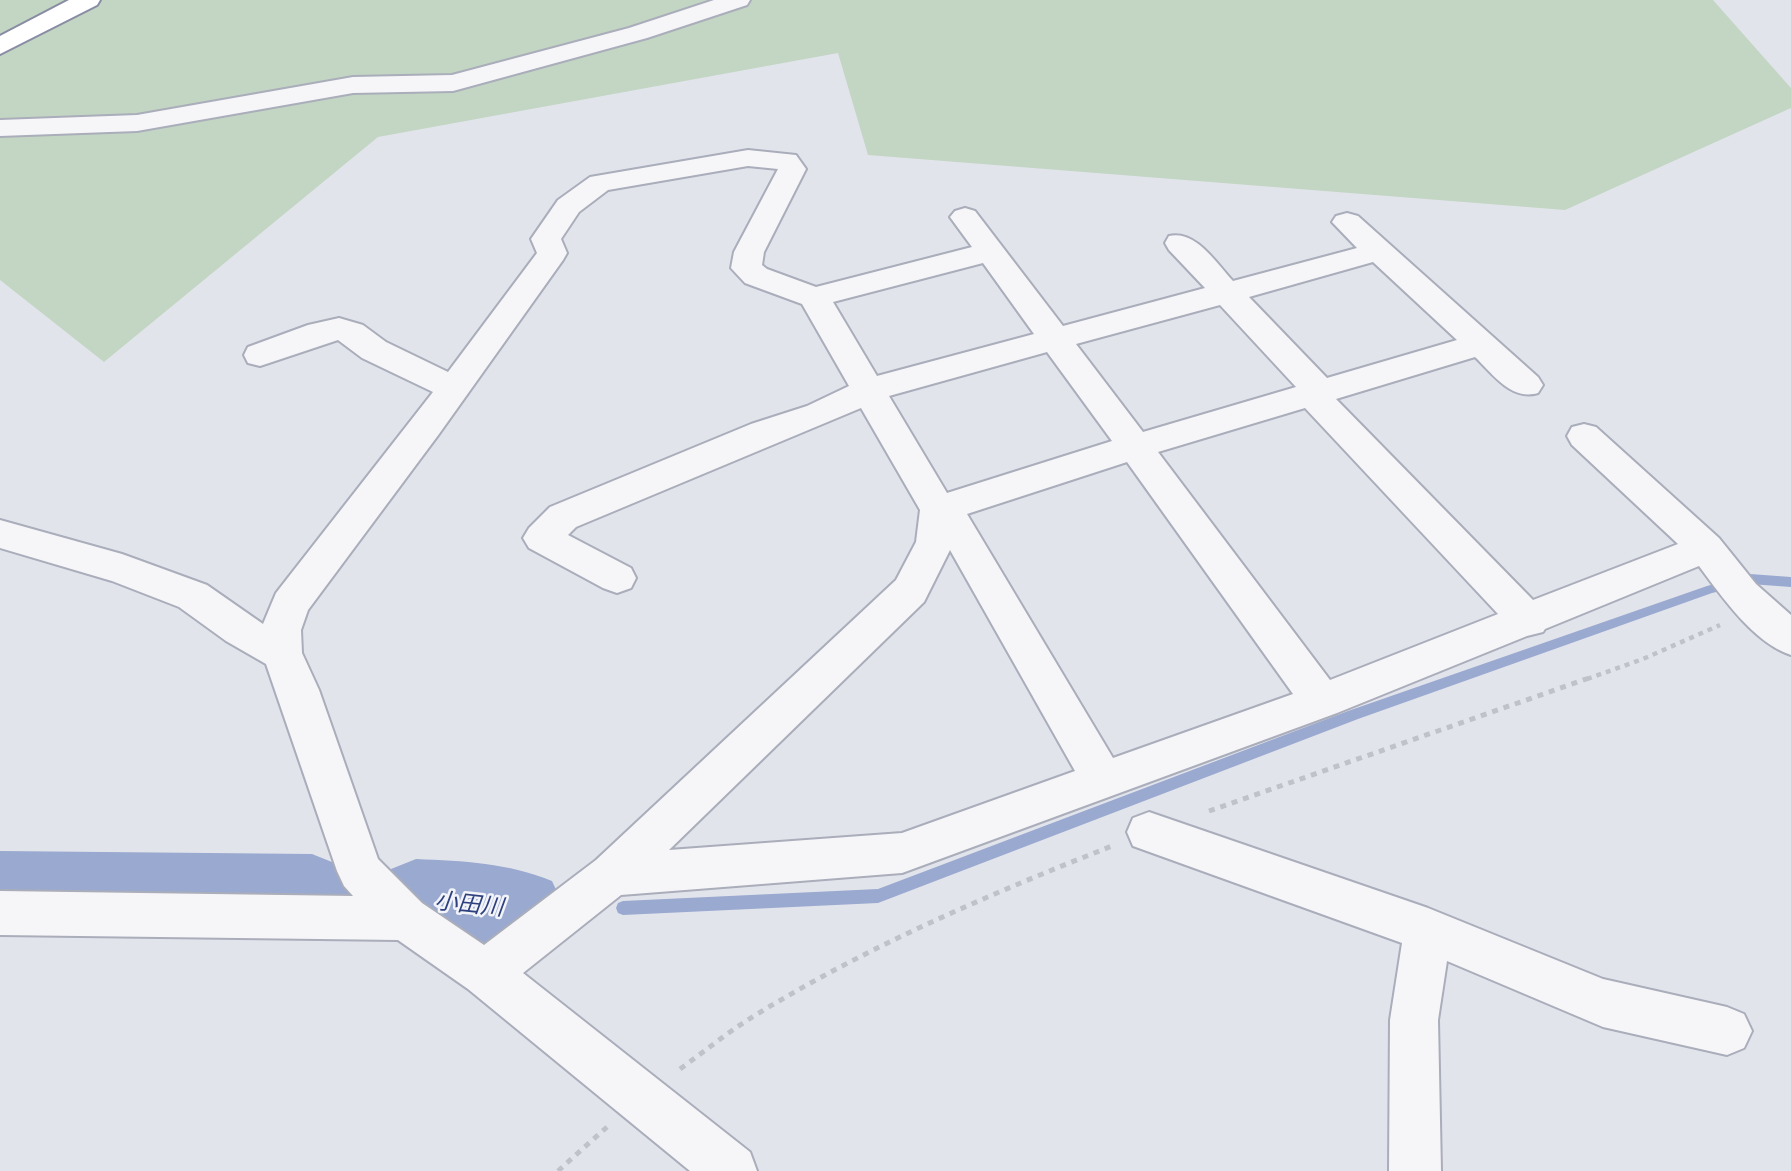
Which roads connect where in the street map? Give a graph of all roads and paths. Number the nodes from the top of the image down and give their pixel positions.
1 (38, 0) edge
2 (88, 0) edge
3 (738, 0) edge
4 (0, 19) edge
5 (0, 46) edge
6 (0, 128) edge
7 (965, 217) dead end
8 (1347, 222) dead end
9 (1181, 243) dead end
10 (1380, 251) junction
11 (990, 252) junction
12 (1227, 293) junction
13 (814, 297) junction
14 (1054, 340) junction
15 (1481, 344) junction
16 (260, 355) dead end
17 (1526, 385) dead end
18 (453, 388) junction
19 (869, 390) junction
20 (1316, 393) junction
21 (1584, 436) dead end
22 (1134, 447) junction
23 (941, 509) junction
24 (0, 534) edge
25 (1713, 556) junction
26 (617, 578) dead end
27 (1529, 621) junction
28 (1791, 639) edge
29 (282, 653) junction
30 (1322, 701) junction
31 (1103, 780) junction
32 (1149, 832) dead end
33 (612, 874) junction
34 (0, 913) edge
35 (406, 918) junction
36 (1427, 930) junction
37 (485, 973) junction
38 (1727, 1031) dead end
39 (731, 1171) edge
40 (1415, 1171) edge

1 - 4 highway
2 - 5 highway
3 - 6 street
7 - 11 street
8 - 10 street
9 - 12 street
10 - 12 street
10 - 15 street
11 - 13 street
11 - 14 street
12 - 14 street
12 - 20 street
13 - 18 street
13 - 19 street
14 - 19 street
14 - 22 street
15 - 17 street
15 - 20 street
16 - 18 street
18 - 29 street
19 - 23 street
19 - 26 street
20 - 22 street
20 - 27 street
21 - 25 street
22 - 23 street
22 - 30 street
23 - 31 street
23 - 33 street
24 - 29 street
25 - 27 street
25 - 28 street
27 - 30 street
29 - 35 street
30 - 31 street
31 - 33 street
32 - 36 street
33 - 37 street
34 - 35 street
35 - 37 street
36 - 38 street
36 - 40 street
37 - 39 street

